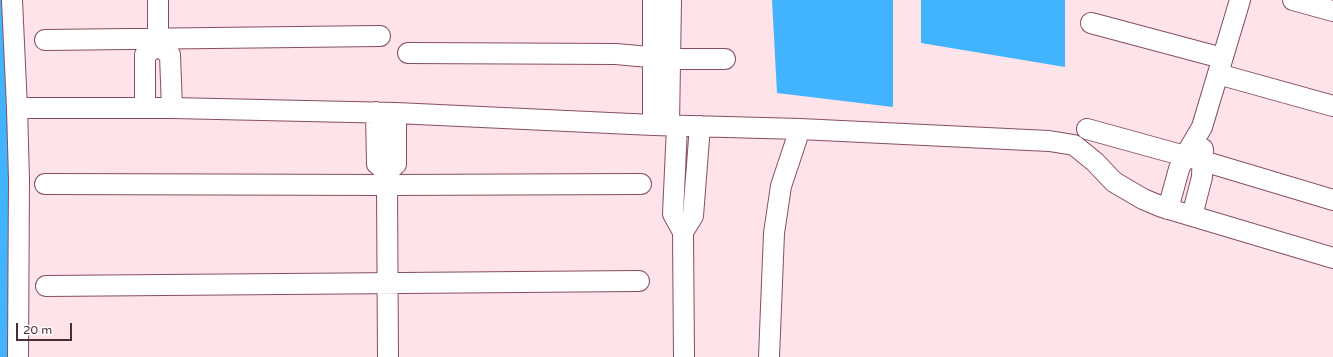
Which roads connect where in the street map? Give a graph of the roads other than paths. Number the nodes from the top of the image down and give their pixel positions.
1 (12, 0) edge
2 (158, 0) edge
3 (653, 0) edge
4 (672, 0) edge
5 (1240, 0) edge
6 (1293, 0) edge
7 (1333, 11) edge
8 (1092, 23) dead end
9 (380, 36) dead end
10 (45, 40) dead end
11 (158, 42) junction
12 (408, 53) dead end
13 (662, 58) junction
14 (725, 59) dead end
15 (1220, 66) junction
16 (1333, 106) edge
17 (17, 108) junction
18 (145, 108) junction
19 (172, 108) junction
20 (376, 112) junction
21 (396, 113) junction
22 (666, 125) junction
23 (700, 126) junction
24 (1202, 127) junction
25 (800, 129) junction
26 (1087, 129) dead end
27 (1185, 156) junction
28 (1204, 161) junction
29 (387, 179) junction
30 (45, 184) dead end
31 (641, 184) dead end
32 (1333, 200) edge
33 (1168, 209) junction
34 (1192, 216) junction
35 (683, 232) junction
36 (1333, 258) edge
37 (639, 281) dead end
38 (388, 284) junction
39 (46, 286) dead end
40 (18, 357) edge
41 (388, 357) edge
42 (684, 357) edge
43 (769, 357) edge

1 - 17 street
2 - 11 street
3 - 13 street
4 - 13 street
5 - 15 street
6 - 7 street
8 - 15 street
9 - 11 street
10 - 11 street
11 - 18 street
11 - 19 street
12 - 13 street
13 - 14 street
13 - 22 street
15 - 16 street
15 - 24 street
17 - 18 street
17 - 40 street
18 - 19 street
19 - 20 street
20 - 21 street
20 - 29 street
21 - 22 street
21 - 29 street
22 - 23 street
22 - 35 street
23 - 25 street
23 - 35 street
24 - 27 street
24 - 28 street
25 - 33 street
25 - 43 street
26 - 27 street
27 - 28 street
27 - 33 street
28 - 32 street
28 - 34 street
29 - 30 street
29 - 31 street
29 - 38 street
33 - 34 street
34 - 36 street
35 - 42 street
37 - 38 street
38 - 39 street
38 - 41 street

